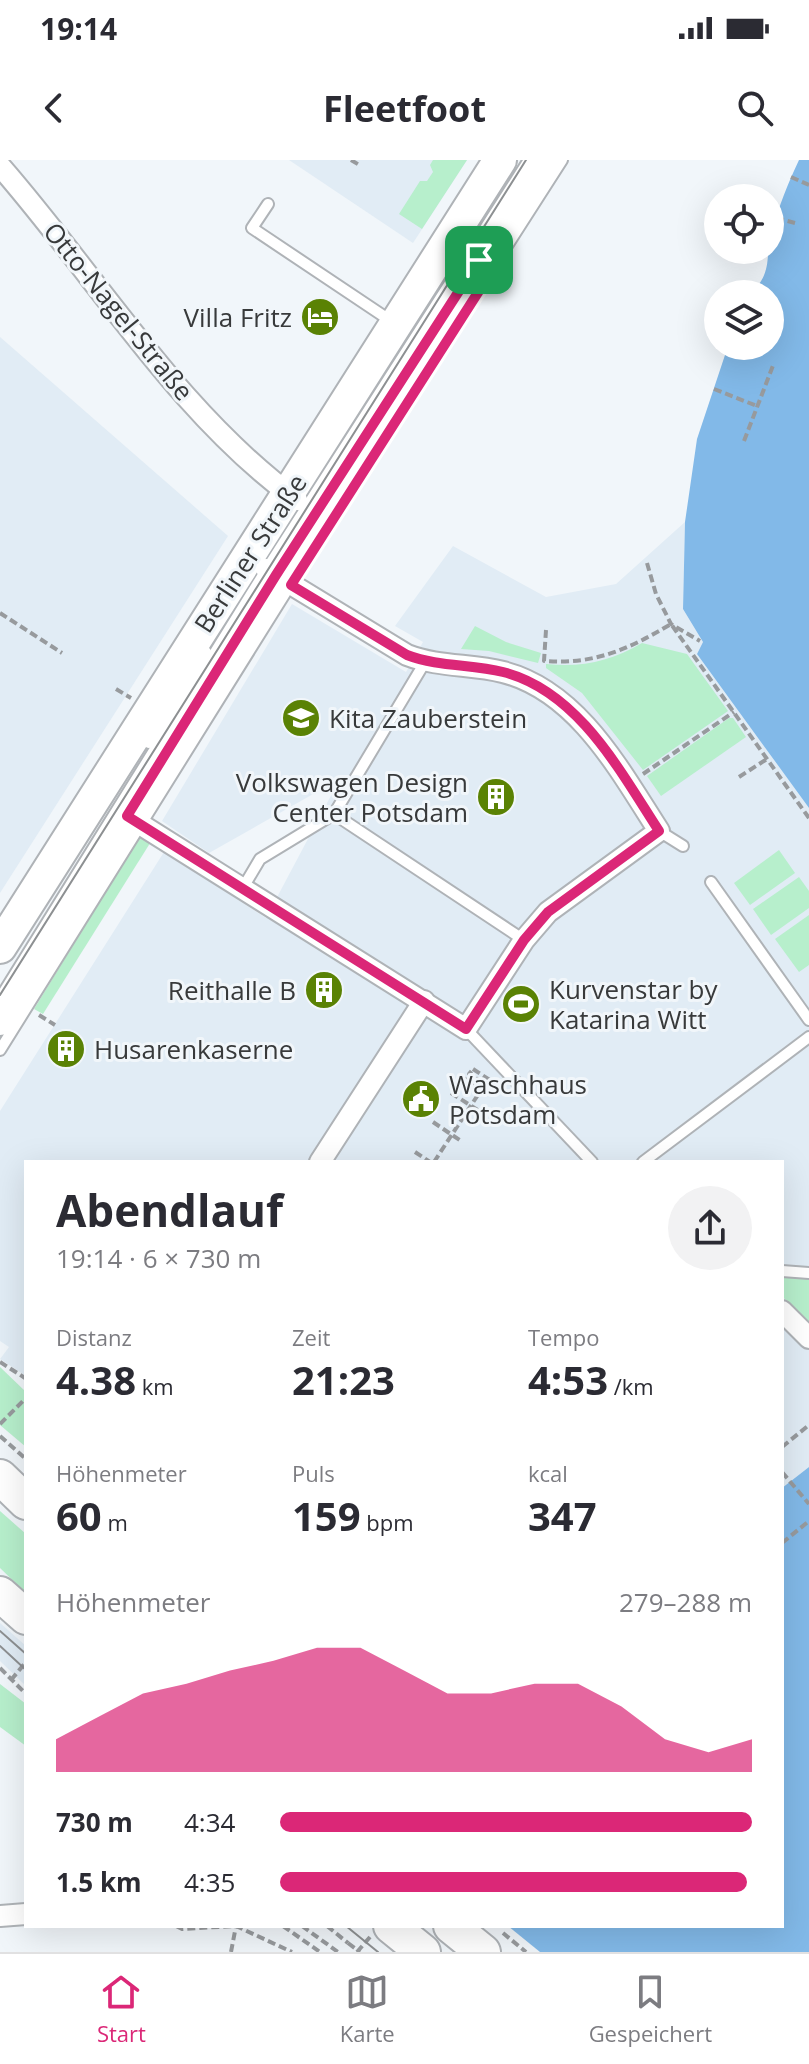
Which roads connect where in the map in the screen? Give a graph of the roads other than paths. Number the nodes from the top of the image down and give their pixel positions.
1 (500, 160) edge
2 (542, 160) edge
3 (562, 160) edge
4 (0, 166) edge
5 (268, 204) dead end
6 (475, 268) junction
7 (396, 324) junction
8 (447, 328) junction
9 (377, 394) dead end
10 (288, 493) junction
11 (318, 510) junction
12 (265, 571) junction
13 (209, 647) dead end
14 (425, 662) junction
15 (142, 752) dead end
16 (334, 814) junction
17 (123, 818) junction
18 (659, 831) junction
19 (683, 846) dead end
20 (42, 879) junction
21 (711, 882) dead end
22 (244, 886) junction
23 (524, 940) junction
24 (0, 947) edge
25 (424, 1001) junction
26 (0, 1019) edge
27 (809, 1020) edge
28 (466, 1029) junction
29 (809, 1037) edge
30 (0, 1050) edge
31 (321, 1160) edge
32 (590, 1160) edge
33 (646, 1160) edge
34 (784, 1271) edge
35 (809, 1273) edge
36 (784, 1313) edge
37 (809, 1338) edge
38 (0, 1477) edge
39 (24, 1500) edge
40 (0, 1594) edge
41 (24, 1615) edge
42 (24, 1914) edge
43 (0, 1916) edge
44 (393, 1928) edge
45 (453, 1928) edge
46 (423, 1952) edge
47 (483, 1952) edge

1 - 7 main road, Berliner Straße
2 - 6 main road, Berliner Straße
3 - 6 lane
4 - 10 street, Otto-Nagel-Straße
5 - 7 lane
6 - 8 main road, Berliner Straße
7 - 10 main road, Berliner Straße
8 - 11 main road, Berliner Straße
8 - 12 lane
9 - 11 lane
10 - 11 street, Otto-Nagel-Straße
10 - 12 main road, Berliner Straße
11 - 12 main road, Berliner Straße
12 - 14 street
12 - 17 main road, Berliner Straße
12 - 20 main road, Berliner Straße
13 - 15 lane
14 - 16 lane
14 - 18 street
16 - 22 lane
16 - 23 lane
17 - 20 lane
17 - 22 street
17 - 26 main road, Berliner Straße
17 - 30 lane
18 - 19 lane
18 - 23 street
20 - 24 main road, Berliner Straße
21 - 27 lane
22 - 25 street
23 - 28 street
25 - 28 street
25 - 31 street
28 - 32 lane
29 - 33 lane
34 - 35 lane
36 - 37 street
38 - 39 highway
40 - 41 highway
42 - 43 street
44 - 46 highway
45 - 47 highway

